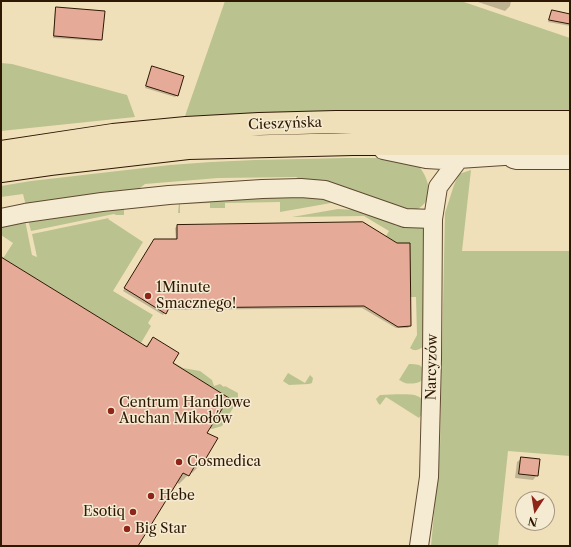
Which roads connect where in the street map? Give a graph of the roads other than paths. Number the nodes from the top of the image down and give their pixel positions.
1 (570, 122) edge
2 (353, 144) junction
3 (548, 144) junction
4 (570, 144) edge
5 (1, 152) edge
6 (504, 156) junction
7 (426, 159) junction
8 (459, 159) junction
9 (570, 160) edge
10 (1, 171) edge
11 (438, 187) junction
12 (1, 218) edge
13 (433, 219) junction
14 (419, 546) edge

1 - 5 main road, Cieszyńska
2 - 3 main road, Cieszyńska
2 - 7 street
2 - 10 main road, Cieszyńska
3 - 4 main road, Cieszyńska
3 - 6 street
6 - 8 street
6 - 9 street
7 - 8 street
7 - 11 street
8 - 11 street, Narcyzów
11 - 13 street, Narcyzów
12 - 13 street
13 - 14 street, Narcyzów

